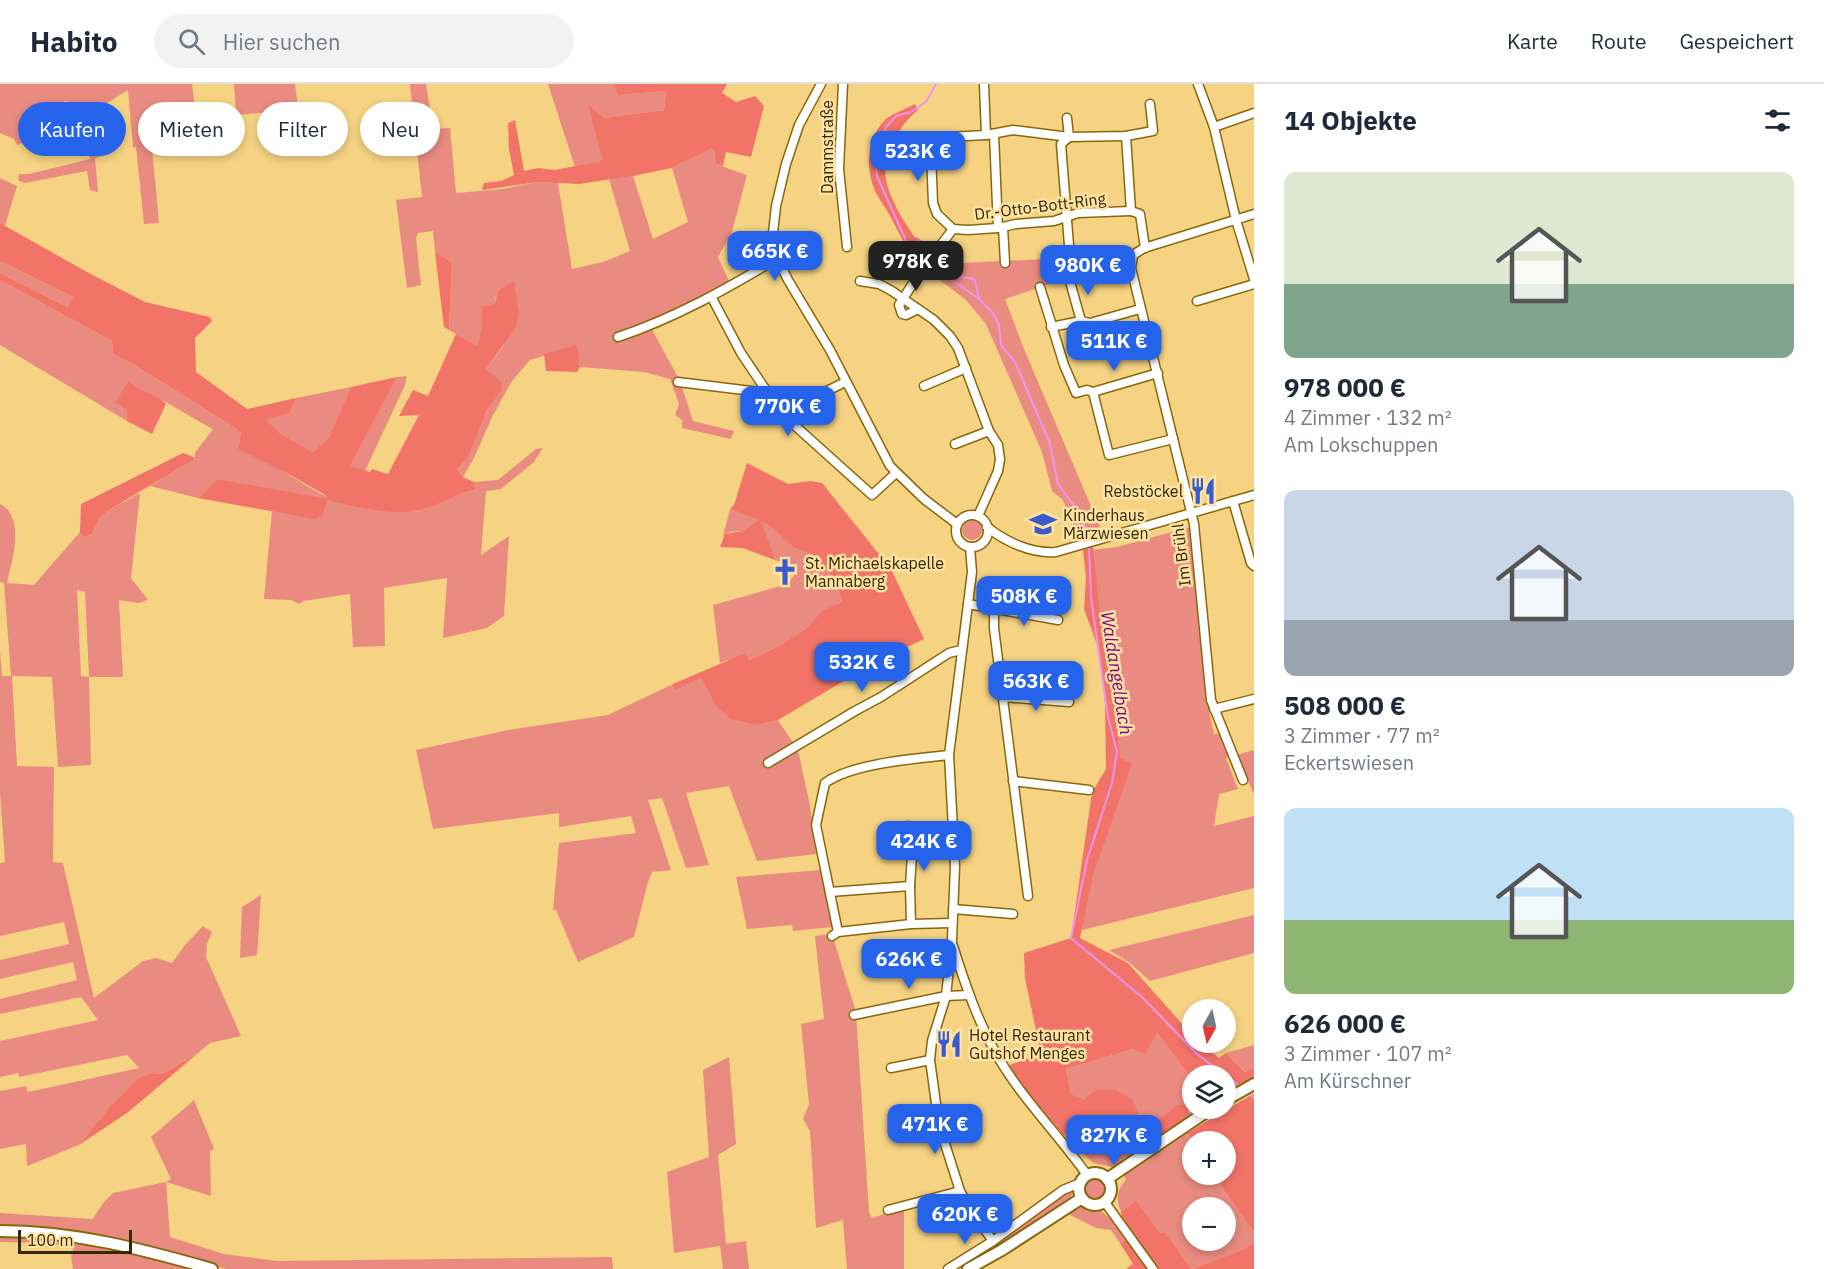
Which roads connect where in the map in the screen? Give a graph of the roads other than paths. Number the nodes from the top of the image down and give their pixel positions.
1 (821, 84) edge
2 (843, 84) edge
3 (984, 84) edge
4 (1198, 84) edge
5 (1150, 104) dead end
6 (1254, 113) edge
7 (1067, 118) dead end
8 (1214, 127) junction
9 (990, 134) junction
10 (1126, 136) junction
11 (1069, 137) junction
12 (1131, 211) junction
13 (1254, 214) edge
14 (1067, 217) junction
15 (1236, 220) junction
16 (1001, 227) junction
17 (953, 229) junction
18 (848, 247) dead end
19 (1145, 248) junction
20 (778, 258) junction
21 (1070, 258) dead end
22 (1005, 263) dead end
23 (1070, 278) dead end
24 (1254, 279) edge
25 (860, 281) dead end
26 (1254, 284) edge
27 (1040, 287) dead end
28 (712, 298) junction
29 (902, 298) junction
30 (1197, 301) dead end
31 (1140, 309) junction
32 (1081, 321) junction
33 (1051, 327) junction
34 (618, 337) dead end
35 (966, 368) junction
36 (1158, 373) junction
37 (678, 382) dead end
38 (845, 382) junction
39 (924, 386) dead end
40 (1093, 392) junction
41 (768, 393) junction
42 (989, 431) junction
43 (1173, 440) junction
44 (955, 444) dead end
45 (893, 476) junction
46 (1254, 495) edge
47 (1233, 501) junction
48 (1191, 513) junction
49 (978, 516) junction
50 (957, 524) junction
51 (987, 527) junction
52 (998, 536) junction
53 (986, 539) junction
54 (970, 547) junction
55 (1254, 566) edge
56 (968, 604) junction
57 (994, 609) junction
58 (1058, 620) dead end
59 (961, 650) junction
60 (1003, 697) junction
61 (1254, 699) edge
62 (1069, 702) dead end
63 (1214, 709) junction
64 (949, 755) junction
65 (768, 763) dead end
66 (1243, 780) dead end
67 (1013, 781) junction
68 (1089, 790) dead end
69 (908, 826) dead end
70 (910, 886) junction
71 (830, 892) junction
72 (1028, 896) dead end
73 (953, 909) junction
74 (1013, 914) dead end
75 (952, 922) junction
76 (911, 924) junction
77 (952, 940) junction
78 (968, 994) junction
79 (946, 996) junction
80 (854, 1015) dead end
81 (930, 1060) junction
82 (891, 1068) dead end
83 (1254, 1084) edge
84 (1236, 1094) edge
85 (1196, 1119) edge
86 (939, 1125) junction
87 (900, 1134) dead end
88 (1107, 1179) junction
89 (1079, 1181) junction
90 (960, 1191) junction
91 (1082, 1198) junction
92 (1104, 1201) junction
93 (888, 1210) dead end
94 (0, 1231) edge
95 (993, 1241) junction
96 (212, 1269) edge
97 (948, 1269) edge
98 (968, 1269) edge
99 (1153, 1269) edge

1 - 20 street
2 - 18 street, Dammstraße
3 - 9 street
4 - 8 street
5 - 10 street, Dr.-Otto-Bott-Ring
6 - 8 street
7 - 11 street
8 - 15 street
9 - 11 street, Dr.-Otto-Bott-Ring
9 - 16 street
9 - 17 street, Dr.-Otto-Bott-Ring
10 - 11 street, Dr.-Otto-Bott-Ring
10 - 12 street
11 - 14 street
12 - 14 street, Dr.-Otto-Bott-Ring
12 - 19 street
13 - 15 street
14 - 16 street, Dr.-Otto-Bott-Ring
14 - 21 street
15 - 19 street
15 - 24 street
16 - 17 street, Dr.-Otto-Bott-Ring
16 - 22 street
17 - 29 street
19 - 31 street, Im Brühl
20 - 28 street
20 - 38 street
23 - 32 street
25 - 29 street
26 - 30 street
27 - 33 street
28 - 34 street
28 - 41 street
29 - 35 street
31 - 32 street
31 - 36 street, Im Brühl
32 - 33 street
33 - 40 street
35 - 39 street
35 - 42 street
36 - 40 street
36 - 43 street, Im Brühl
37 - 41 street
38 - 41 street
38 - 45 street
40 - 43 street
41 - 45 street
42 - 44 street
42 - 49 street
43 - 48 street, Im Brühl
45 - 50 street
46 - 47 street
47 - 48 street
47 - 55 street
48 - 52 street
48 - 63 street, Im Brühl
49 - 50 street
49 - 51 street
50 - 54 street
51 - 52 street
51 - 53 street
52 - 53 street
53 - 54 street
54 - 56 street
56 - 57 street
56 - 59 street
57 - 58 street
57 - 60 street
59 - 64 street
59 - 65 street
60 - 62 street
60 - 67 street
61 - 63 street
63 - 66 street, Im Brühl
64 - 71 street
64 - 73 street
67 - 68 street
67 - 72 street
69 - 70 street
70 - 71 street
70 - 76 street
71 - 76 street
73 - 74 street
73 - 75 street
75 - 76 street
75 - 77 street
77 - 78 street
77 - 79 street
78 - 79 street
78 - 89 street
79 - 80 street
79 - 81 street
81 - 82 street
81 - 86 street
83 - 84 street
85 - 88 street
86 - 87 street
86 - 90 street
88 - 89 street
88 - 92 street
89 - 91 street
89 - 95 street
90 - 93 street
90 - 95 street
91 - 92 street
91 - 98 street
92 - 99 street
94 - 96 street
95 - 97 street

